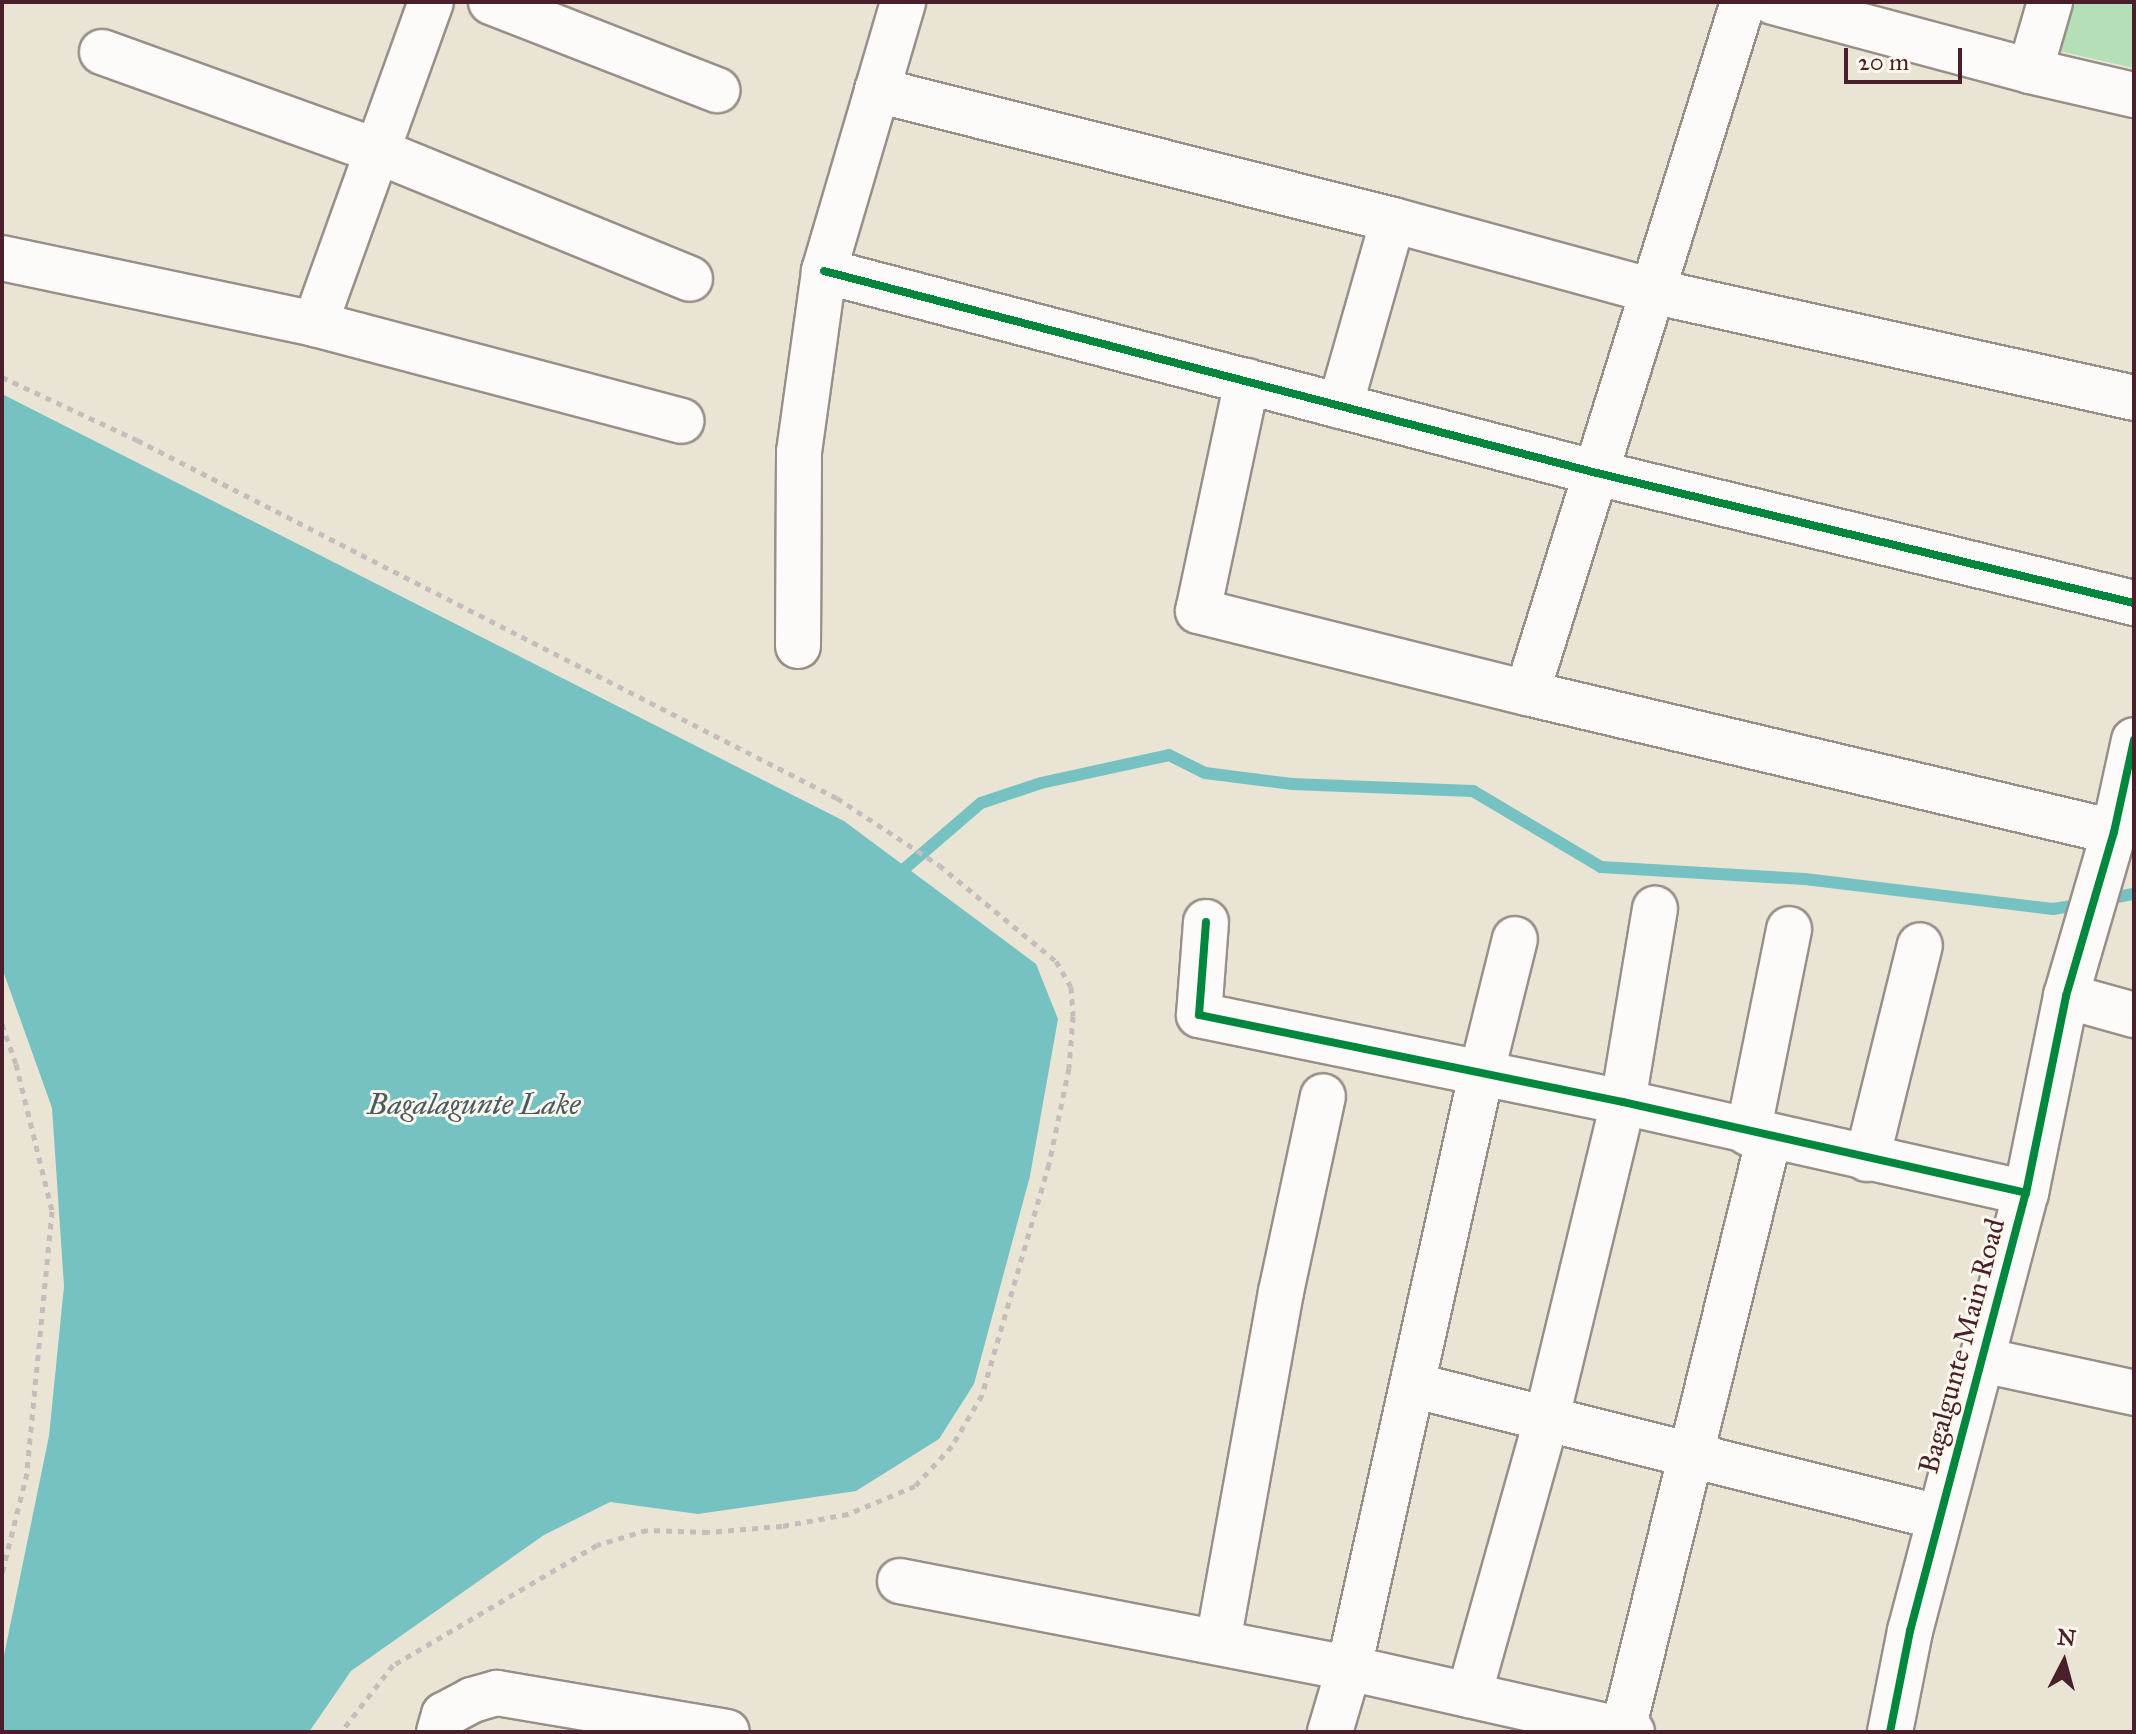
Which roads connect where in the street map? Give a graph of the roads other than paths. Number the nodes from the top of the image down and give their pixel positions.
1 (431, 2) edge
2 (491, 2) edge
3 (903, 2) edge
4 (1743, 2) edge
5 (1773, 2) edge
6 (2050, 2) edge
7 (102, 52) dead end
8 (2030, 71) junction
9 (717, 90) dead end
10 (877, 90) junction
11 (2134, 95) edge
12 (377, 151) junction
13 (1393, 220) junction
14 (2, 258) edge
15 (824, 271) junction
16 (690, 279) dead end
17 (1652, 291) junction
18 (315, 324) junction
19 (1247, 381) junction
20 (2134, 398) edge
21 (1340, 406) junction
22 (681, 421) dead end
23 (1597, 473) junction
24 (2134, 603) edge
25 (798, 646) dead end
26 (1527, 693) junction
27 (2134, 740) edge
28 (2114, 832) junction
29 (1655, 909) dead end
30 (1206, 922) dead end
31 (1789, 929) dead end
32 (1515, 939) dead end
33 (1920, 945) dead end
34 (2066, 996) junction
35 (2134, 1015) edge
36 (1481, 1075) junction
37 (1323, 1096) dead end
38 (1623, 1102) junction
39 (1758, 1136) junction
40 (1867, 1159) junction
41 (2026, 1193) junction
42 (1982, 1360) junction
43 (1412, 1385) junction
44 (2134, 1393) edge
45 (1547, 1417) junction
46 (1692, 1455) junction
47 (1938, 1517) junction
48 (900, 1581) dead end
49 (1218, 1642) junction
50 (1349, 1668) junction
51 (1469, 1695) junction
52 (1628, 1731) edge
53 (439, 1732) edge
54 (727, 1732) edge
55 (1330, 1732) edge
56 (1890, 1732) edge

1 - 12 street
2 - 9 street
3 - 10 street
4 - 17 street
5 - 8 street
6 - 8 street
7 - 12 street
8 - 11 street
10 - 13 street
10 - 15 street
12 - 16 street
12 - 18 street
13 - 17 street
13 - 21 street
14 - 18 street
15 - 19 street
15 - 25 street
17 - 20 street
17 - 23 street
18 - 22 street
19 - 21 street
19 - 26 street
21 - 23 street
23 - 24 street
23 - 26 street
26 - 28 street
27 - 28 street, Bagalgunte Main Road
28 - 34 street, Bagalgunte Main Road
29 - 38 street
30 - 36 street
31 - 39 street
32 - 36 street
33 - 40 street
34 - 35 street
34 - 41 street, Bagalgunte Main Road
36 - 38 street
36 - 43 street
37 - 49 street
38 - 39 street
38 - 45 street
39 - 40 street
39 - 46 street
40 - 41 street
41 - 42 street, Bagalgunte Main Road
42 - 44 street
42 - 47 street, Bagalgunte Main Road
43 - 45 street
43 - 50 street
45 - 46 street
45 - 51 street
46 - 47 street
46 - 52 street
47 - 56 street, Bagalgunte Main Road
48 - 49 street
49 - 50 street
50 - 51 street
50 - 55 street
51 - 52 street
53 - 54 street

